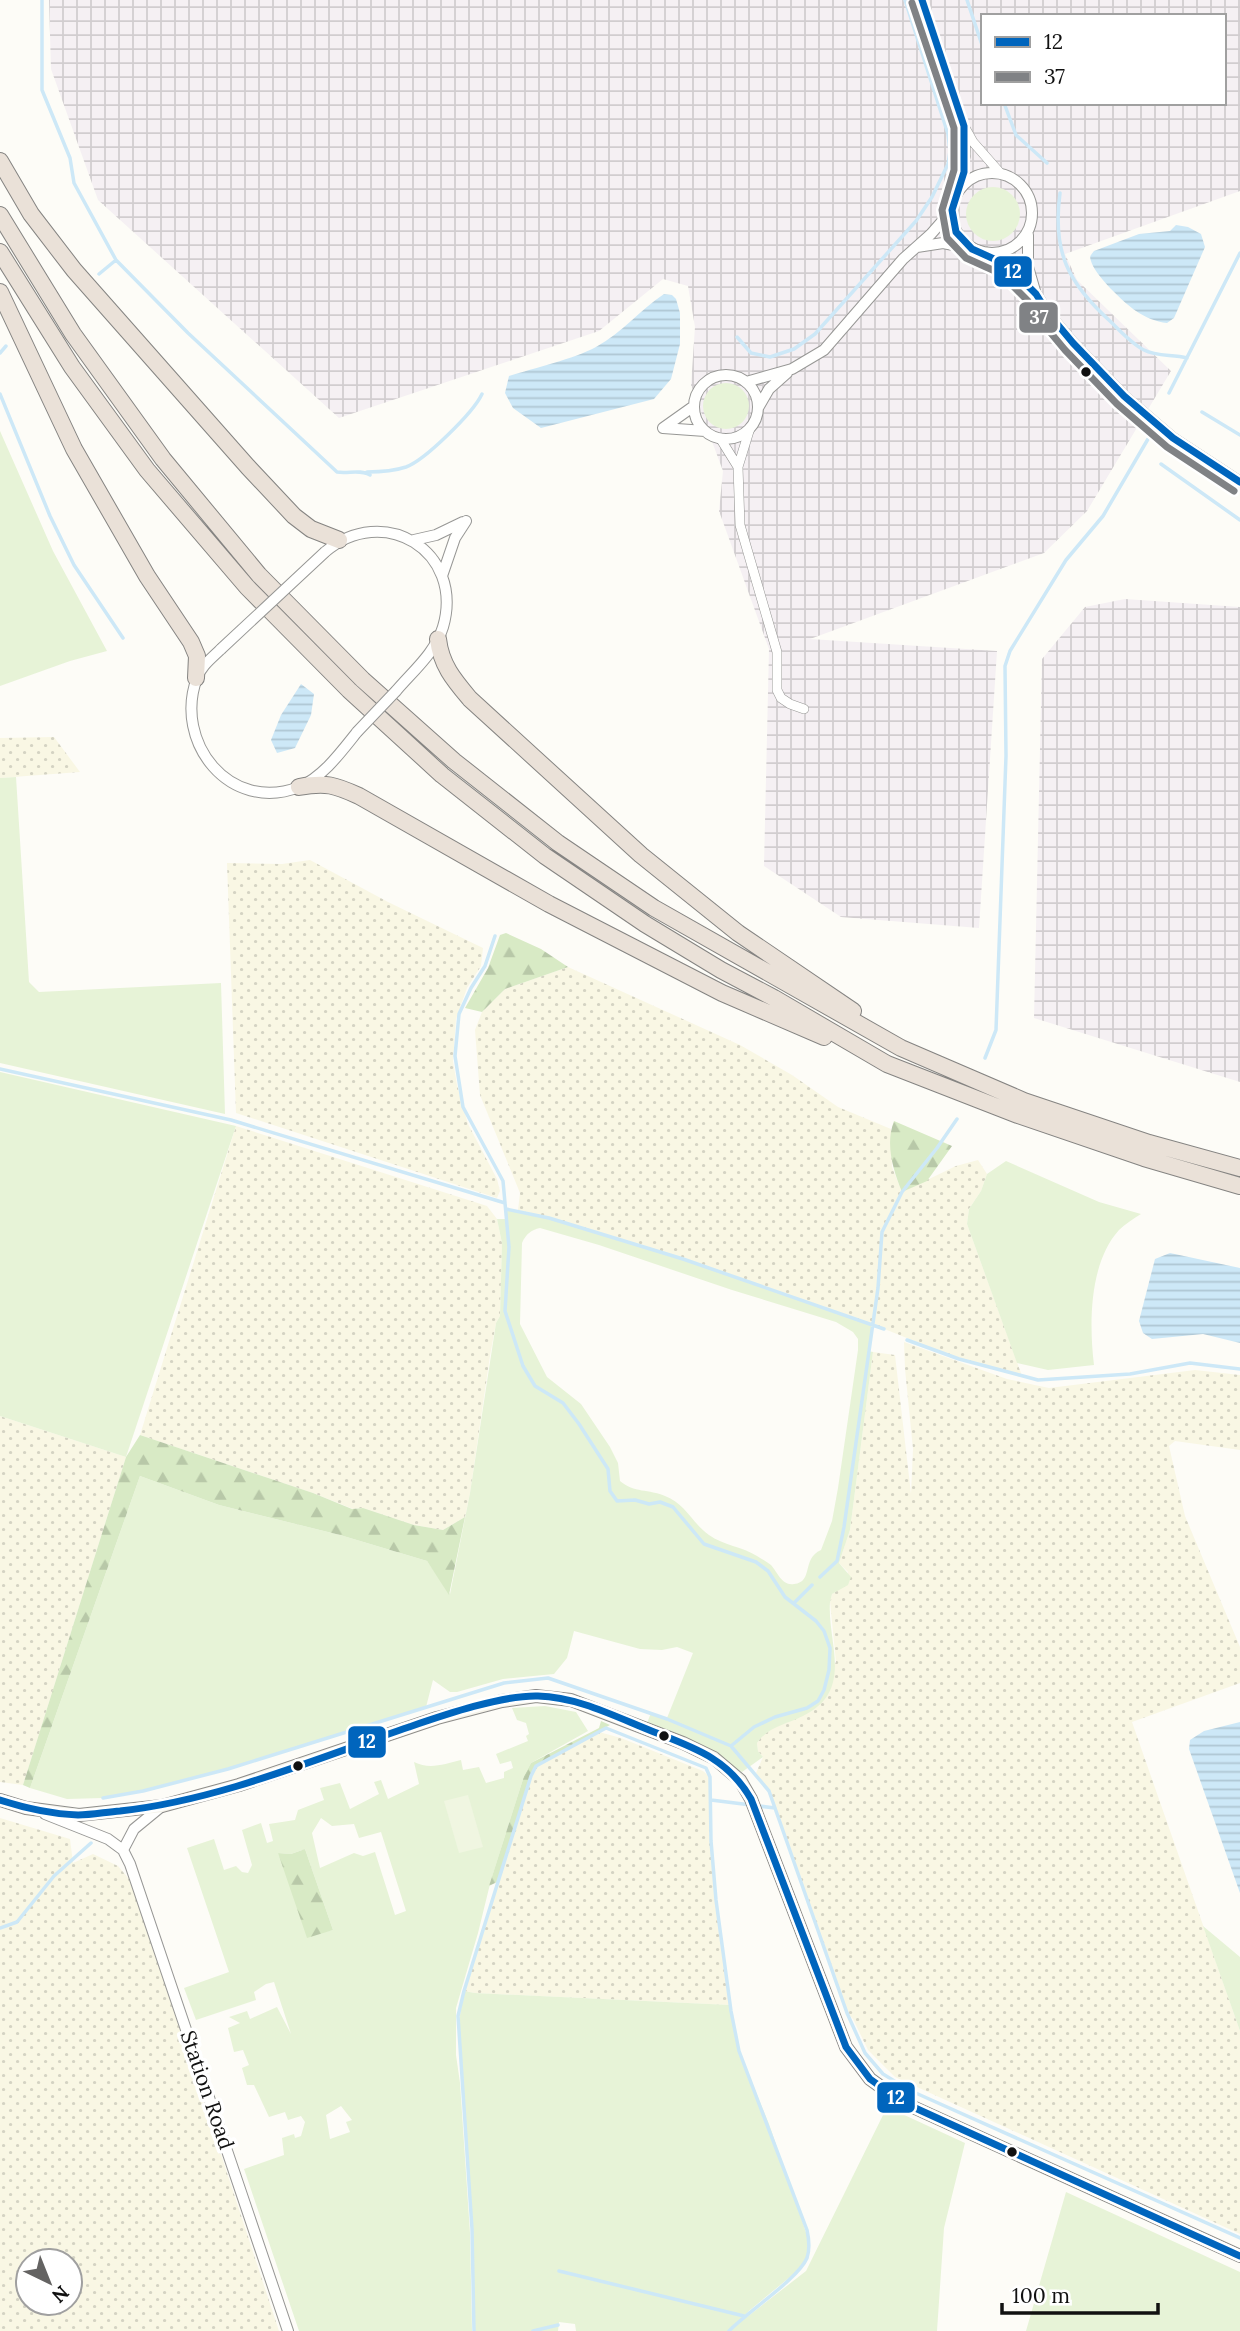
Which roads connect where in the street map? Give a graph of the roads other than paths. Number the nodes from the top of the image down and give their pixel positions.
1 (922, 0) edge
2 (964, 126) junction
3 (0, 162) edge
4 (1001, 174) junction
5 (960, 188) junction
6 (952, 210) junction
7 (0, 215) edge
8 (1028, 232) junction
9 (917, 247) junction
10 (972, 249) junction
11 (0, 252) edge
12 (986, 253) junction
13 (0, 292) edge
14 (1036, 294) junction
15 (792, 369) junction
16 (746, 382) junction
17 (694, 405) junction
18 (758, 408) junction
19 (750, 428) junction
20 (705, 431) junction
21 (720, 438) junction
22 (738, 467) junction
23 (1240, 482) edge
24 (339, 540) junction
25 (414, 540) junction
26 (442, 576) junction
27 (438, 639) junction
28 (196, 678) junction
29 (804, 709) dead end
30 (299, 787) junction
31 (887, 1064) junction
32 (945, 1068) junction
33 (1240, 1168) edge
34 (1240, 1186) edge
35 (0, 1800) edge
36 (162, 1806) junction
37 (26, 1808) junction
38 (122, 1850) junction
39 (1240, 2256) edge
40 (288, 2331) edge

1 - 2 street
2 - 4 street
2 - 5 street
3 - 24 highway
4 - 5 street
4 - 8 street
5 - 6 street
6 - 9 street
6 - 10 street
7 - 32 highway
8 - 12 street
8 - 14 street
9 - 10 street
9 - 15 street
10 - 12 street
11 - 31 highway
12 - 14 street
13 - 28 highway
14 - 23 street
15 - 16 street
15 - 18 street
16 - 17 street
16 - 18 street
17 - 20 street
17 - 20 street
18 - 19 street
19 - 21 street
19 - 22 street
20 - 21 street
21 - 22 street
22 - 29 street
24 - 25 street
24 - 28 street, bridge
25 - 26 street
25 - 26 street
26 - 27 street
27 - 30 street, bridge
27 - 32 highway
28 - 30 street
30 - 31 highway
31 - 34 highway
32 - 33 highway
35 - 37 main road
36 - 37 main road
36 - 38 street
36 - 39 main road
37 - 38 street
38 - 40 street, Station Road

